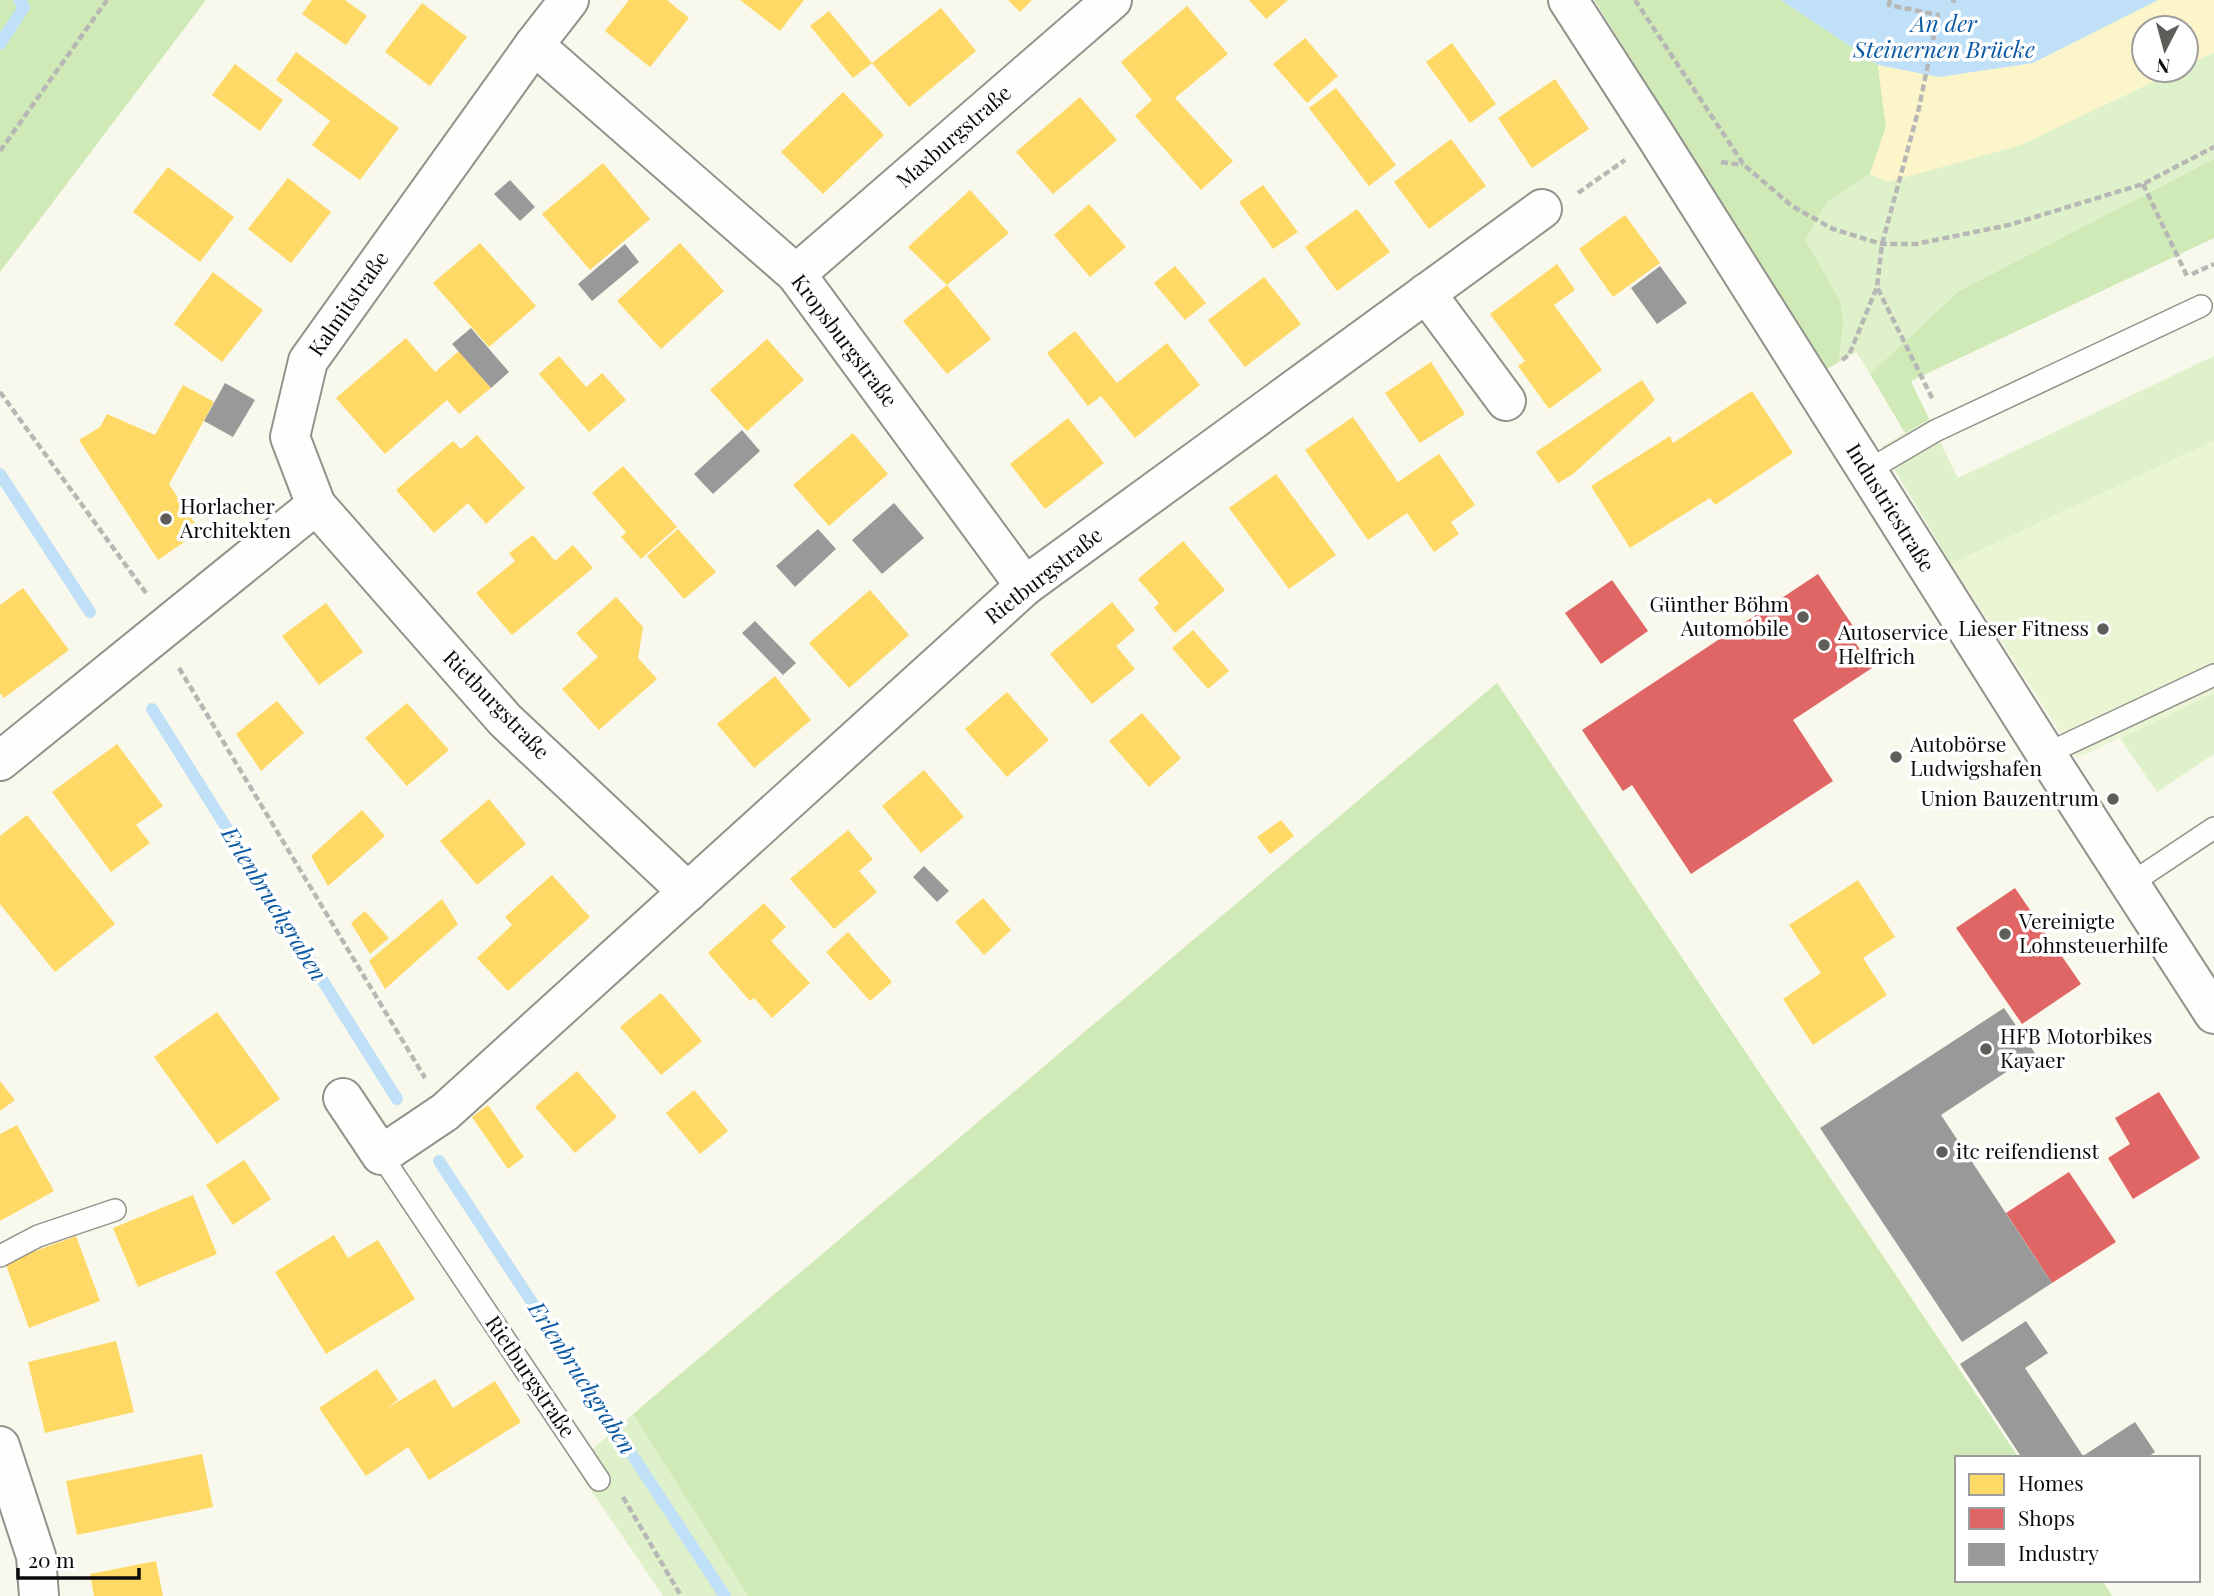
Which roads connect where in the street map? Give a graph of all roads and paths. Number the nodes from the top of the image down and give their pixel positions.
1 (107, 0) edge
2 (569, 0) edge
3 (1112, 0) edge
4 (1568, 0) edge
5 (1635, 0) edge
6 (1890, 0) edge
7 (534, 45) junction
8 (1657, 138) junction
9 (2214, 147) edge
10 (0, 150) edge
11 (2143, 184) junction
12 (1542, 208) joint
13 (1882, 244) junction
14 (796, 274) junction
15 (2187, 276) dead end
16 (1877, 286) junction
17 (1426, 293) junction
18 (2201, 306) dead end
19 (1849, 355) dead end
20 (0, 392) edge
21 (1506, 401) dead end
22 (1945, 426) junction
23 (1867, 471) junction
24 (316, 505) junction
25 (1025, 586) junction
26 (164, 629) junction
27 (2214, 675) edge
28 (2046, 754) junction
29 (0, 761) edge
30 (2214, 828) edge
31 (2130, 884) junction
32 (688, 892) junction
33 (2214, 1014) edge
34 (343, 1098) dead end
35 (445, 1112) junction
36 (381, 1154) junction
37 (115, 1210) dead end
38 (0, 1256) edge
39 (0, 1446) edge
40 (599, 1480) joint
41 (39, 1596) edge
42 (681, 1596) edge

1 - 10 path
2 - 7 street, Kalmitstraße
3 - 14 street, Maxburgstraße
4 - 8 street, Industriestraße
5 - 13 path
6 - 13 path
7 - 14 street, Kropsburgstraße
7 - 24 street, Kalmitstraße
8 - 12 path
8 - 23 street, Industriestraße
9 - 11 path
11 - 13 path
11 - 15 path
12 - 17 street, Rietburgstraße
13 - 16 path
14 - 25 street, Kropsburgstraße
16 - 19 path
16 - 22 path
17 - 21 street
17 - 25 street, Rietburgstraße
18 - 22 lane
20 - 26 path
22 - 23 lane
23 - 28 street, Industriestraße
24 - 26 street
24 - 32 street, Rietburgstraße
25 - 32 street, Rietburgstraße
26 - 29 street
26 - 35 path
27 - 28 lane
28 - 31 street, Industriestraße
30 - 31 lane
31 - 33 street, Industriestraße
32 - 35 street, Rietburgstraße
34 - 36 street, Rietburgstraße
35 - 36 street, Rietburgstraße
36 - 40 lane, Rietburgstraße
37 - 38 lane
39 - 41 street
40 - 42 path

